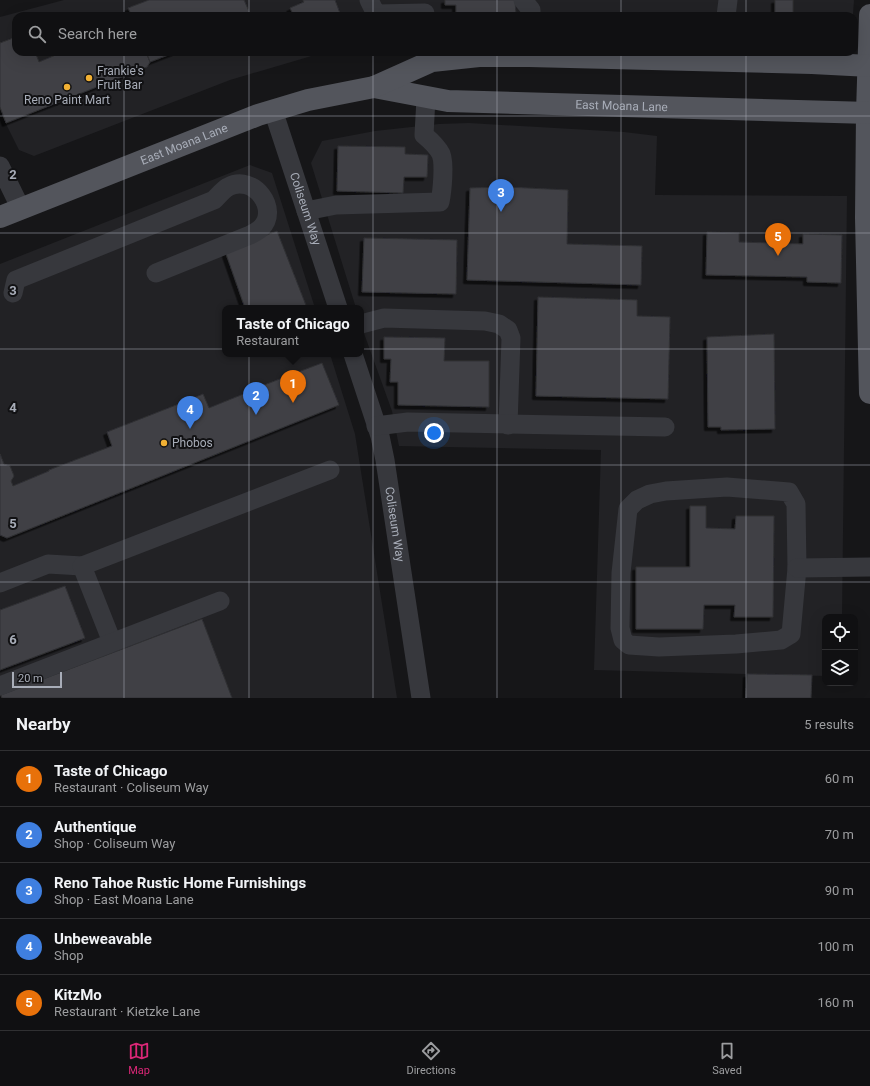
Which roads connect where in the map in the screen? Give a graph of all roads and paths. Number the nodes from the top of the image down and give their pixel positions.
1 (369, 0) edge
2 (523, 0) edge
3 (728, 0) edge
4 (424, 10) edge
5 (375, 12) edge
6 (400, 12) edge
7 (531, 12) edge
8 (726, 12) edge
9 (870, 15) edge
10 (431, 56) edge
11 (480, 56) edge
12 (592, 56) edge
13 (869, 66) edge
14 (374, 87) junction
15 (426, 98) junction
16 (273, 110) junction
17 (868, 113) edge
18 (0, 166) edge
19 (21, 209) junction
20 (306, 211) junction
21 (0, 217) edge
22 (156, 273) dead end
23 (13, 292) dead end
24 (337, 305) edge
25 (364, 323) edge
26 (354, 357) edge
27 (870, 393) edge
28 (508, 425) junction
29 (376, 426) junction
30 (665, 427) dead end
31 (330, 470) dead end
32 (82, 566) junction
33 (870, 567) edge
34 (797, 568) junction
35 (0, 582) edge
36 (220, 601) dead end
37 (112, 642) junction
38 (0, 686) edge
39 (421, 698) edge

1 - 5 street
2 - 7 street
3 - 8 street
4 - 6 street
9 - 13 main road
10 - 11 main road, East Moana Lane
10 - 14 main road, East Moana Lane
12 - 13 main road, East Moana Lane
13 - 17 main road
14 - 15 main road, East Moana Lane
14 - 16 main road, East Moana Lane
15 - 17 main road, East Moana Lane
15 - 20 street
16 - 19 main road, East Moana Lane
16 - 20 street, Coliseum Way
17 - 27 main road
18 - 19 street
19 - 21 main road, East Moana Lane
20 - 24 street, Coliseum Way
22 - 23 street
25 - 28 street
26 - 29 street, Coliseum Way
28 - 29 street
28 - 30 street
29 - 39 street, Coliseum Way
31 - 32 street
32 - 35 street
32 - 37 street
33 - 34 street
34 - 34 street
36 - 37 street
37 - 38 street

